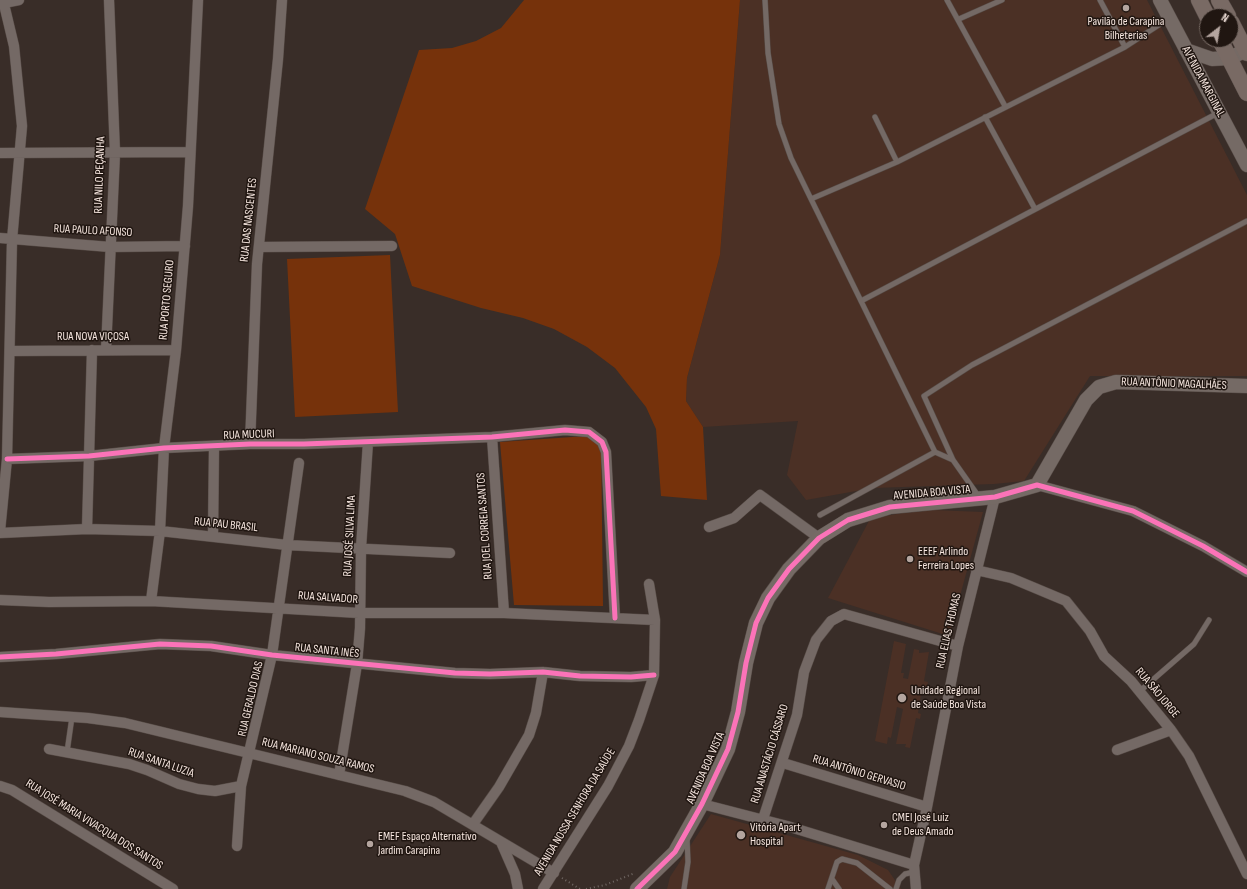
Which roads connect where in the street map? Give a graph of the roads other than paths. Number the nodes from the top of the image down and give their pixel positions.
1 (19, 0) edge
2 (109, 0) edge
3 (198, 0) edge
4 (282, 0) edge
5 (766, 0) edge
6 (948, 0) edge
7 (1002, 0) edge
8 (1100, 0) edge
9 (1160, 0) edge
10 (4, 1) edge
11 (1169, 19) junction
12 (959, 20) junction
13 (1239, 36) edge
14 (1125, 46) junction
15 (1224, 48) edge
16 (1186, 50) junction
17 (1247, 51) edge
18 (1229, 58) junction
19 (1247, 92) edge
20 (1005, 106) junction
21 (1219, 113) junction
22 (875, 117) dead end
23 (985, 117) junction
24 (190, 152) junction
25 (0, 153) edge
26 (20, 153) junction
27 (115, 153) junction
28 (897, 162) junction
29 (1247, 164) edge
30 (811, 199) junction
31 (1035, 210) junction
32 (1247, 221) edge
33 (0, 238) edge
34 (12, 240) junction
35 (184, 246) junction
36 (392, 246) dead end
37 (110, 247) junction
38 (259, 247) junction
39 (861, 301) junction
40 (92, 350) junction
41 (106, 350) junction
42 (176, 350) junction
43 (10, 351) junction
44 (1247, 386) edge
45 (492, 437) junction
46 (368, 442) junction
47 (250, 444) junction
48 (214, 446) junction
49 (164, 448) junction
50 (935, 452) junction
51 (89, 456) junction
52 (7, 459) junction
53 (952, 460) junction
54 (298, 462) dead end
55 (1038, 485) junction
56 (995, 497) junction
57 (980, 498) junction
58 (820, 515) dead end
59 (709, 527) dead end
60 (87, 529) junction
61 (160, 531) junction
62 (0, 532) edge
63 (213, 536) junction
64 (818, 538) junction
65 (287, 545) junction
66 (361, 548) junction
67 (450, 553) dead end
68 (976, 570) junction
69 (1247, 572) edge
70 (649, 584) dead end
71 (0, 600) edge
72 (151, 601) junction
73 (278, 608) junction
74 (504, 613) junction
75 (360, 614) junction
76 (615, 618) junction
77 (655, 620) junction
78 (1209, 620) dead end
79 (958, 646) junction
80 (272, 655) junction
81 (0, 656) edge
82 (357, 664) junction
83 (543, 672) junction
84 (654, 675) junction
85 (1140, 691) junction
86 (0, 712) edge
87 (72, 717) junction
88 (1171, 730) junction
89 (49, 749) dead end
90 (1117, 750) dead end
91 (67, 752) junction
92 (249, 752) junction
93 (783, 763) junction
94 (339, 775) junction
95 (0, 786) edge
96 (241, 786) junction
97 (702, 804) junction
98 (927, 807) junction
99 (763, 819) junction
100 (473, 824) junction
101 (686, 832) junction
102 (501, 842) junction
103 (237, 846) dead end
104 (914, 869) junction
105 (554, 873) junction
106 (1247, 874) edge
107 (832, 879) junction
108 (173, 889) edge
109 (518, 889) edge
110 (543, 889) edge
111 (637, 889) edge
112 (684, 889) edge
113 (828, 889) edge
114 (839, 889) edge
115 (890, 889) edge
116 (896, 889) edge
117 (916, 889) edge

1 - 10 street
2 - 27 street, RUA NILO PEÇANHA
3 - 24 street, RUA PORTO SEGURO
4 - 38 street, RUA DAS NASCENTES
5 - 30 lane
6 - 12 lane
7 - 12 lane
8 - 14 lane
9 - 11 street, AVENIDA MARGINAL
10 - 26 street
11 - 14 lane
11 - 16 street, AVENIDA MARGINAL
12 - 20 lane
13 - 17 main road
14 - 20 lane
15 - 18 main road
16 - 18 street
16 - 21 street, AVENIDA MARGINAL
17 - 18 street
18 - 19 main road
20 - 23 lane
21 - 29 street, AVENIDA MARGINAL
21 - 31 lane
22 - 28 lane
23 - 28 lane
23 - 31 lane
24 - 27 street
24 - 35 street, RUA PORTO SEGURO
25 - 26 street
26 - 27 street
26 - 34 street
27 - 37 street, RUA NILO PEÇANHA
28 - 30 lane
30 - 39 lane
31 - 39 lane
32 - 53 lane
33 - 34 street, RUA PAULO AFONSO
34 - 37 street, RUA PAULO AFONSO
34 - 43 street
35 - 37 street, RUA PAULO AFONSO
35 - 42 street, RUA PORTO SEGURO
36 - 38 street
37 - 41 street, RUA NILO PEÇANHA
38 - 47 street, RUA DAS NASCENTES
39 - 50 lane
40 - 41 street, RUA NOVA VIÇOSA
40 - 43 street, RUA NOVA VIÇOSA
40 - 51 street
41 - 42 street, RUA NOVA VIÇOSA
42 - 49 street, RUA PORTO SEGURO
43 - 52 street
44 - 55 street, RUA ANTÔNIO MAGALHÃES
45 - 46 street, RUA MUCURI
45 - 74 street, RUA JOEL CORREIA SANTOS
45 - 76 street, RUA MUCURI
46 - 47 street, RUA MUCURI
46 - 66 street, RUA JOSÉ SILVA LIMA
47 - 48 street, RUA MUCURI
48 - 49 street, RUA MUCURI
48 - 63 street
49 - 51 street, RUA MUCURI
49 - 61 street, RUA PORTO SEGURO
50 - 53 lane
50 - 58 lane
51 - 52 street, RUA MUCURI
51 - 60 street
52 - 62 street
53 - 57 lane
54 - 65 street, RUA GERALDO DIAS
55 - 56 street, AVENIDA BOA VISTA
55 - 69 street
56 - 57 street, AVENIDA BOA VISTA
56 - 68 street, RUA ELIAS THOMAS
57 - 64 street, AVENIDA BOA VISTA
59 - 64 street
60 - 61 street, RUA PAU BRASIL
60 - 62 street, RUA PAU BRASIL
61 - 63 street, RUA PAU BRASIL
61 - 72 street, RUA PORTO SEGURO
63 - 65 street, RUA PAU BRASIL
64 - 97 street, AVENIDA BOA VISTA
65 - 66 street, RUA PAU BRASIL
65 - 73 street, RUA GERALDO DIAS
66 - 67 street, RUA PAU BRASIL
66 - 75 street, RUA JOSÉ SILVA LIMA
68 - 79 street, RUA ELIAS THOMAS
68 - 85 street, RUA SÃO JORGE
70 - 77 street, AVENIDA NOSSA SENHORA DA SAÚDE
71 - 72 street, RUA SALVADOR
72 - 73 street, RUA SALVADOR
73 - 75 street, RUA SALVADOR
73 - 80 street, RUA GERALDO DIAS
74 - 75 street, RUA SALVADOR
74 - 76 street, RUA SALVADOR
75 - 82 street, RUA JOSÉ SILVA LIMA
76 - 77 street, RUA SALVADOR
77 - 84 street, AVENIDA NOSSA SENHORA DA SAÚDE
78 - 85 lane
79 - 93 street, RUA ANASTÁCIO CÁSSARO
79 - 98 street, RUA ELIAS THOMAS
80 - 81 street, RUA SANTA INÊS
80 - 82 street, RUA SANTA INÊS
80 - 92 street, RUA GERALDO DIAS
82 - 83 street, RUA SANTA INÊS
82 - 94 street, RUA JOSÉ SILVA LIMA
83 - 84 street, RUA SANTA INÊS
83 - 100 street
84 - 105 street, AVENIDA NOSSA SENHORA DA SAÚDE
85 - 88 street, RUA SÃO JORGE
86 - 87 street, RUA MARIANO SOUZA RAMOS
87 - 91 lane
87 - 92 street, RUA MARIANO SOUZA RAMOS
88 - 90 street
88 - 106 street, RUA SÃO JORGE
89 - 91 street, RUA SANTA LUZIA
91 - 96 street, RUA SANTA LUZIA
92 - 94 street, RUA MARIANO SOUZA RAMOS
92 - 96 street, RUA GERALDO DIAS
93 - 98 street, RUA ANTÔNIO GERVASIO
93 - 99 street, RUA ANASTÁCIO CÁSSARO
94 - 100 street, RUA MARIANO SOUZA RAMOS
95 - 108 street, RUA JOSÉ MARIA VIVACQUA DOS SANTOS
96 - 103 street, RUA GERALDO DIAS
97 - 99 street
97 - 101 street, AVENIDA BOA VISTA
98 - 104 street, RUA ELIAS THOMAS
99 - 104 street
100 - 102 street, RUA MARIANO SOUZA RAMOS
101 - 111 street, AVENIDA BOA VISTA
101 - 112 lane
102 - 105 street, RUA MARIANO SOUZA RAMOS
102 - 109 street
104 - 116 lane
104 - 117 street, RUA ELIAS THOMAS
105 - 110 street, AVENIDA NOSSA SENHORA DA SAÚDE
107 - 113 lane
107 - 114 lane
107 - 115 lane

